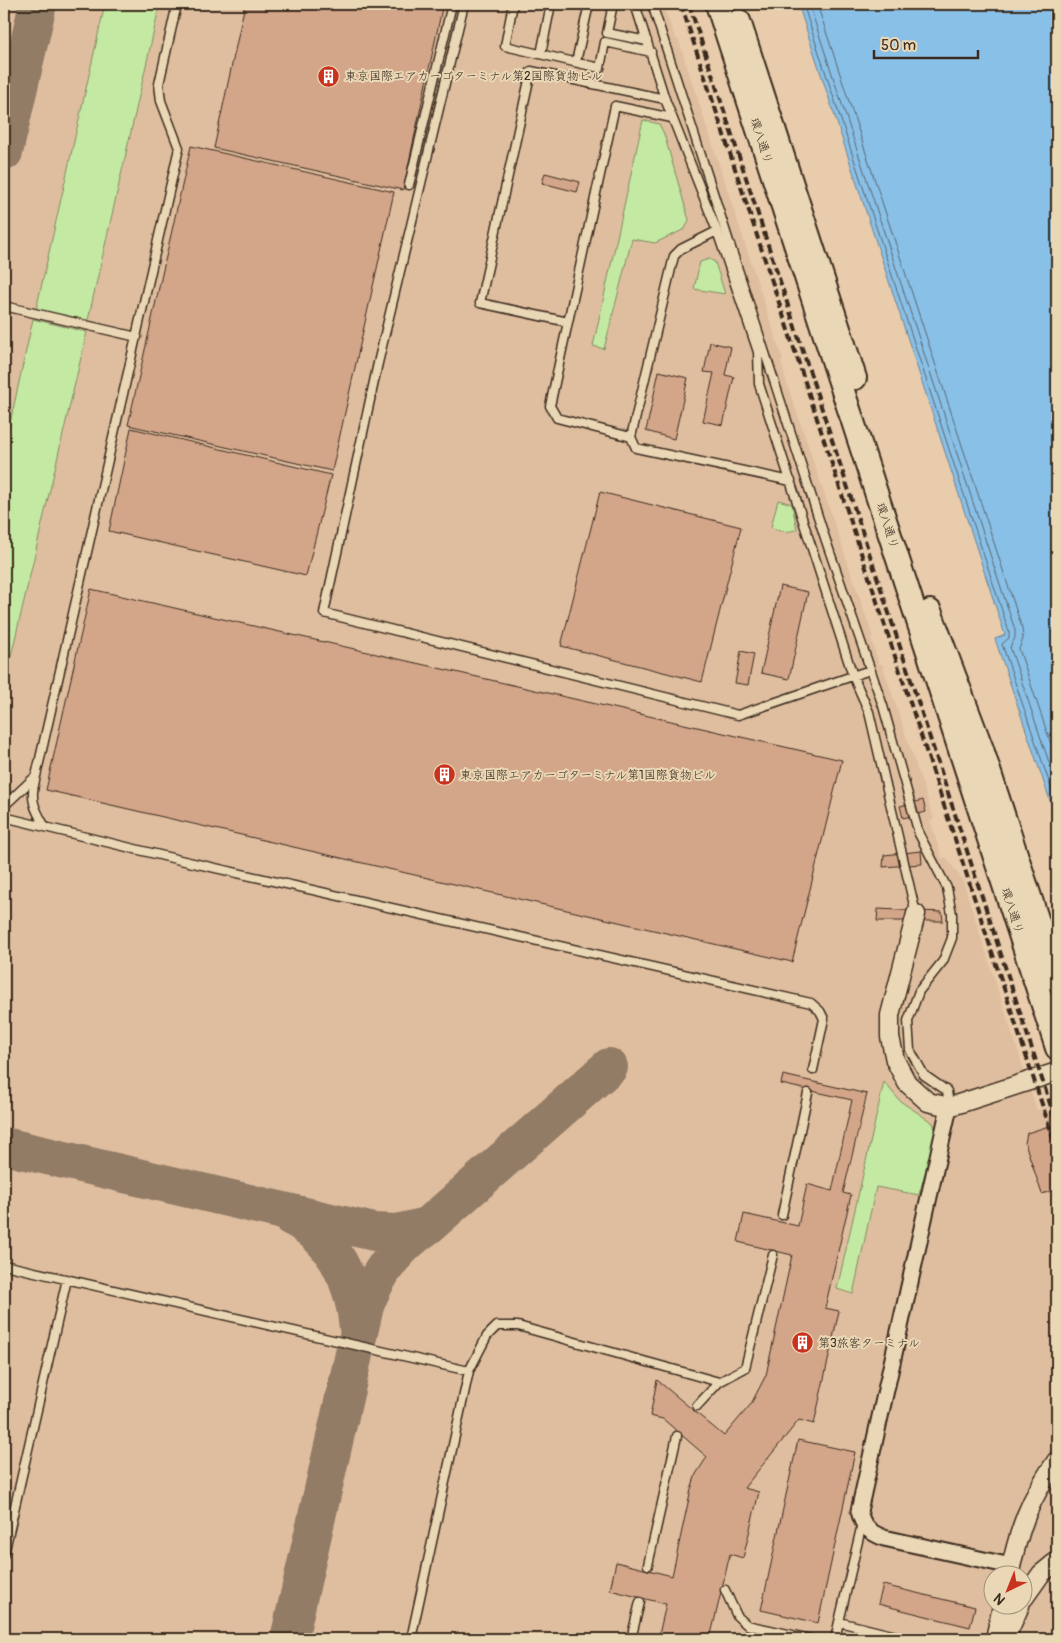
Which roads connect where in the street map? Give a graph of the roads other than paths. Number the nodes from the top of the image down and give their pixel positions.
1 (177, 4) edge
2 (452, 4) edge
3 (464, 4) edge
4 (514, 4) edge
5 (551, 4) edge
6 (588, 4) edge
7 (613, 4) edge
8 (635, 4) edge
9 (652, 4) edge
10 (717, 4) edge
11 (733, 4) edge
12 (647, 41) junction
13 (651, 52) junction
14 (541, 54) junction
15 (576, 62) junction
16 (665, 99) junction
17 (672, 118) junction
18 (409, 186) dead end
19 (717, 230) junction
20 (4, 306) edge
21 (568, 322) junction
22 (137, 337) junction
23 (631, 437) junction
24 (790, 482) junction
25 (870, 670) junction
26 (853, 676) junction
27 (36, 776) junction
28 (4, 806) edge
29 (4, 817) edge
30 (45, 827) junction
31 (916, 914) joint
32 (1057, 980) edge
33 (1057, 1048) edge
34 (814, 1070) dead end
35 (1057, 1072) edge
36 (808, 1093) dead end
37 (949, 1107) junction
38 (782, 1215) dead end
39 (773, 1255) dead end
40 (4, 1265) edge
41 (67, 1279) junction
42 (469, 1371) junction
43 (719, 1382) junction
44 (698, 1406) dead end
45 (677, 1436) dead end
46 (1057, 1460) edge
47 (862, 1524) junction
48 (4, 1554) edge
49 (1057, 1561) edge
50 (648, 1564) dead end
51 (991, 1566) edge
52 (1011, 1566) edge
53 (1034, 1584) edge
54 (725, 1590) dead end
55 (640, 1602) dead end
56 (1000, 1616) edge
57 (1016, 1616) edge
58 (839, 1622) junction
59 (870, 1630) junction
60 (411, 1639) edge
61 (631, 1639) edge
62 (811, 1639) edge
63 (835, 1639) edge
64 (868, 1639) edge
65 (908, 1639) edge
66 (995, 1639) edge
67 (1006, 1639) edge

1 - 22 lane
2 - 18 lane
3 - 26 lane
4 - 14 lane
5 - 14 lane
6 - 15 lane
7 - 12 lane
8 - 12 lane
9 - 25 lane
10 - 33 main road, 環八通り
11 - 32 main road, 環八通り
12 - 13 lane
13 - 15 lane
13 - 16 lane
14 - 15 lane
16 - 17 lane
16 - 21 lane
17 - 19 lane
17 - 21 lane
19 - 23 lane
19 - 24 lane
20 - 22 lane
21 - 23 lane
22 - 27 lane
23 - 24 lane
24 - 26 lane
25 - 26 lane
25 - 37 lane
26 - 31 lane
27 - 28 lane
27 - 30 lane
29 - 30 lane
30 - 34 lane
31 - 37 street
35 - 37 street
36 - 38 lane
37 - 47 street
39 - 43 lane
40 - 41 lane
41 - 42 lane
41 - 48 lane
42 - 43 lane
42 - 60 lane
43 - 44 lane
45 - 50 lane
46 - 52 street
47 - 51 street
47 - 58 lane
49 - 53 street
54 - 62 lane
55 - 61 lane
56 - 66 street
57 - 67 street
58 - 59 lane
58 - 63 lane
59 - 64 lane
59 - 65 lane

